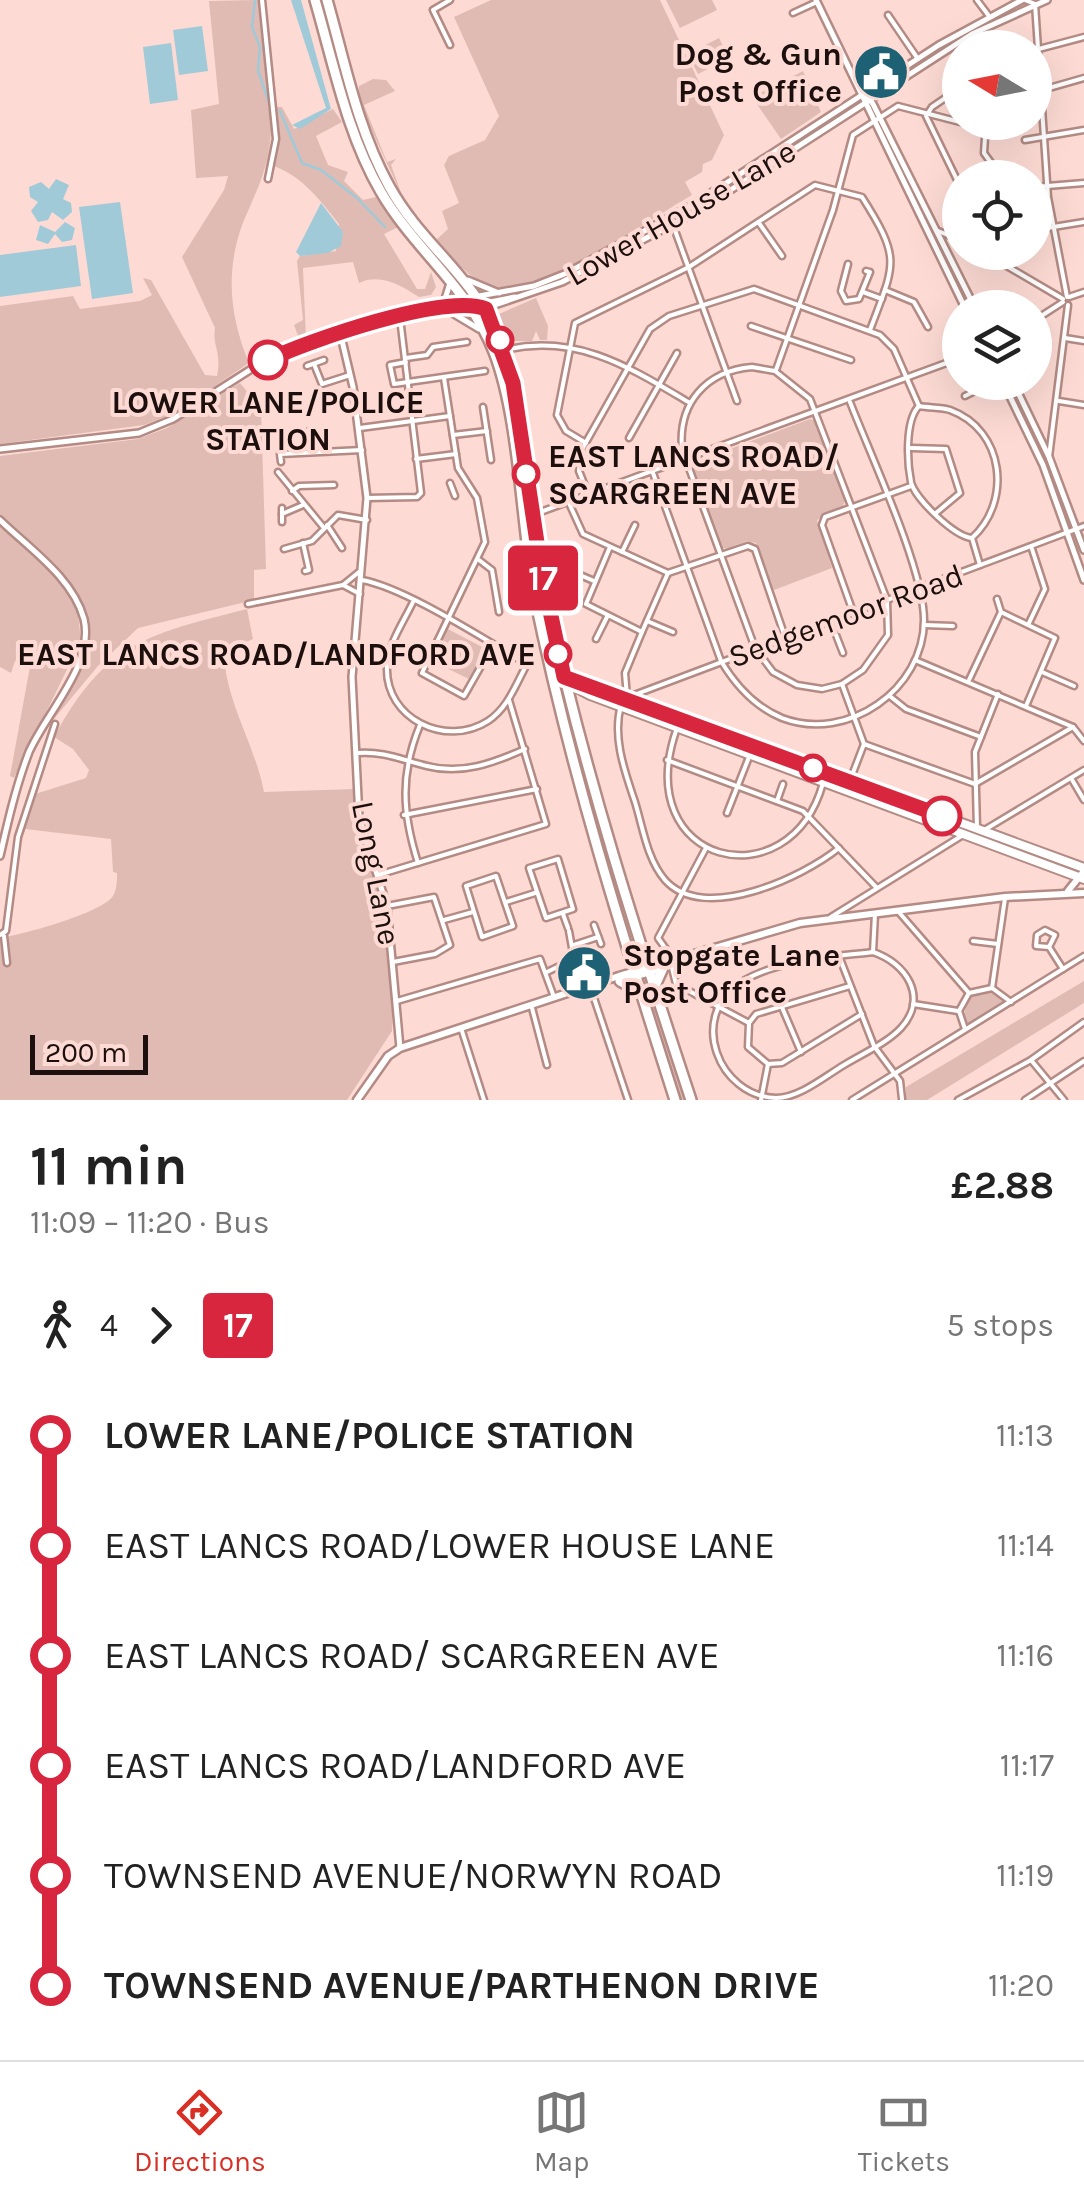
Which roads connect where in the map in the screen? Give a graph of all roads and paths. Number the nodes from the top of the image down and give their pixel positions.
1 (262, 0) edge
2 (315, 0) edge
3 (327, 0) edge
4 (450, 0) edge
5 (977, 0) edge
6 (1024, 0) edge
7 (1047, 0) edge
8 (816, 1) edge
9 (1036, 2) edge
10 (793, 14) dead end
11 (888, 15) dead end
12 (989, 16) junction
13 (1037, 30) edge
14 (1084, 37) edge
15 (456, 39) dead end
16 (1052, 45) edge
17 (918, 59) junction
18 (854, 78) junction
19 (1084, 78) edge
20 (875, 88) junction
21 (1052, 88) edge
22 (884, 91) junction
23 (866, 98) junction
24 (942, 102) edge
25 (854, 110) junction
26 (926, 114) junction
27 (875, 116) junction
28 (942, 118) edge
29 (1084, 130) edge
30 (1052, 136) edge
31 (948, 160) edge
32 (268, 179) dead end
33 (1084, 183) edge
34 (1052, 186) edge
35 (839, 190) junction
36 (1052, 220) edge
37 (1084, 222) edge
38 (414, 223) junction
39 (759, 223) junction
40 (673, 225) junction
41 (1053, 227) junction
42 (942, 230) edge
43 (938, 234) junction
44 (782, 256) dead end
45 (848, 264) dead end
46 (689, 267) junction
47 (1014, 270) edge
48 (866, 271) dead end
49 (450, 278) junction
50 (465, 279) junction
51 (885, 290) junction
52 (957, 290) edge
53 (966, 290) edge
54 (863, 292) junction
55 (1084, 292) edge
56 (534, 293) junction
57 (501, 294) junction
58 (882, 299) junction
59 (1067, 301) junction
60 (476, 304) junction
61 (703, 304) junction
62 (800, 304) junction
63 (501, 306) junction
64 (430, 310) junction
65 (1052, 310) edge
66 (452, 312) junction
67 (400, 318) junction
68 (493, 323) junction
69 (752, 326) dead end
70 (928, 328) dead end
71 (870, 330) junction
72 (484, 331) junction
73 (340, 332) junction
74 (787, 338) junction
75 (1066, 338) junction
76 (1084, 340) edge
77 (467, 342) dead end
78 (570, 345) junction
79 (504, 350) junction
80 (677, 354) dead end
81 (324, 360) dead end
82 (406, 360) junction
83 (851, 360) dead end
84 (314, 364) junction
85 (307, 366) dead end
86 (942, 366) edge
87 (628, 368) junction
88 (484, 371) dead end
89 (500, 371) junction
90 (727, 371) junction
91 (776, 371) junction
92 (350, 375) junction
93 (444, 378) junction
94 (908, 380) junction
95 (405, 383) junction
96 (660, 385) junction
97 (1011, 400) edge
98 (1022, 400) edge
99 (737, 401) dead end
100 (1058, 401) junction
101 (850, 402) junction
102 (690, 403) junction
103 (1084, 405) edge
104 (483, 406) dead end
105 (920, 406) junction
106 (816, 414) junction
107 (450, 416) junction
108 (411, 421) junction
109 (360, 428) junction
110 (309, 430) dead end
111 (487, 431) junction
112 (453, 435) junction
113 (629, 438) dead end
114 (280, 443) dead end
115 (586, 443) junction
116 (910, 448) junction
117 (0, 449) edge
118 (362, 450) junction
119 (310, 453) junction
120 (280, 454) junction
121 (456, 454) junction
122 (1049, 457) junction
123 (416, 459) junction
124 (491, 460) dead end
125 (686, 460) junction
126 (281, 462) dead end
127 (278, 472) dead end
128 (653, 473) junction
129 (465, 480) junction
130 (334, 485) dead end
131 (911, 486) junction
132 (292, 491) junction
133 (885, 495) junction
134 (455, 496) dead end
135 (589, 496) junction
136 (367, 498) junction
137 (569, 504) junction
138 (303, 505) junction
139 (853, 507) junction
140 (936, 514) junction
141 (527, 518) junction
142 (0, 520) edge
143 (367, 520) junction
144 (282, 522) dead end
145 (635, 525) dead end
146 (325, 527) junction
147 (1081, 528) edge
148 (1068, 534) junction
149 (972, 538) junction
150 (303, 543) junction
151 (342, 548) dead end
152 (610, 548) junction
153 (284, 549) dead end
154 (1032, 549) junction
155 (1084, 550) edge
156 (622, 552) junction
157 (721, 556) junction
158 (480, 560) junction
159 (980, 566) junction
160 (318, 568) dead end
161 (363, 568) junction
162 (687, 568) junction
163 (580, 574) dead end
164 (668, 574) junction
165 (362, 580) junction
166 (1084, 580) edge
167 (595, 581) junction
168 (343, 585) junction
169 (919, 588) junction
170 (360, 594) junction
171 (996, 598) dead end
172 (887, 600) junction
173 (413, 602) junction
174 (248, 604) dead end
175 (499, 612) dead end
176 (852, 612) junction
177 (1000, 612) junction
178 (607, 616) junction
179 (447, 621) junction
180 (647, 621) junction
181 (831, 622) junction
182 (1028, 624) junction
183 (924, 625) junction
184 (953, 626) dead end
185 (642, 632) junction
186 (673, 632) dead end
187 (785, 638) junction
188 (596, 639) dead end
189 (493, 645) junction
190 (755, 648) junction
191 (842, 652) dead end
192 (915, 660) junction
193 (721, 662) junction
194 (1041, 672) junction
195 (559, 680) junction
196 (969, 680) junction
197 (842, 684) junction
198 (1074, 686) dead end
199 (998, 694) junction
200 (590, 695) junction
201 (891, 697) junction
202 (509, 700) junction
203 (624, 701) junction
204 (570, 704) junction
205 (1026, 706) junction
206 (855, 717) junction
207 (55, 724) dead end
208 (420, 724) junction
209 (1074, 727) junction
210 (677, 728) junction
211 (981, 737) junction
212 (1084, 741) edge
213 (864, 744) junction
214 (525, 748) junction
215 (751, 751) junction
216 (358, 753) junction
217 (407, 760) junction
218 (667, 760) junction
219 (1084, 770) edge
220 (1071, 778) junction
221 (822, 782) junction
222 (783, 784) dead end
223 (975, 784) junction
224 (738, 786) junction
225 (847, 786) junction
226 (537, 789) junction
227 (1084, 800) edge
228 (777, 801) junction
229 (727, 814) dead end
230 (404, 815) junction
231 (808, 816) junction
232 (965, 830) junction
233 (981, 834) junction
234 (706, 848) junction
235 (840, 848) junction
236 (0, 856) edge
237 (418, 863) junction
238 (1083, 874) edge
239 (378, 875) junction
240 (876, 887) junction
241 (682, 892) junction
242 (1067, 892) junction
243 (536, 893) junction
244 (1084, 893) edge
245 (1005, 897) junction
246 (506, 902) junction
247 (387, 906) junction
248 (897, 910) junction
249 (473, 912) junction
250 (563, 914) junction
251 (875, 914) junction
252 (831, 917) junction
253 (442, 920) junction
254 (594, 925) dead end
255 (2, 936) edge
256 (598, 937) junction
257 (973, 941) dead end
258 (574, 944) junction
259 (600, 944) dead end
260 (999, 944) junction
261 (1049, 947) dead end
262 (642, 951) junction
263 (873, 952) junction
264 (628, 954) junction
265 (839, 956) junction
266 (1084, 956) edge
267 (394, 962) junction
268 (7, 963) dead end
269 (669, 965) junction
270 (1063, 969) junction
271 (648, 970) junction
272 (546, 972) junction
273 (635, 974) junction
274 (619, 978) junction
275 (850, 986) junction
276 (591, 988) junction
277 (654, 988) junction
278 (992, 988) junction
279 (640, 992) junction
280 (969, 993) junction
281 (555, 1000) junction
282 (396, 1002) junction
283 (1011, 1002) junction
284 (781, 1004) junction
285 (913, 1004) junction
286 (718, 1006) junction
287 (532, 1008) junction
288 (959, 1011) junction
289 (862, 1014) junction
290 (1084, 1022) edge
291 (749, 1023) junction
292 (461, 1028) junction
293 (966, 1029) junction
294 (874, 1046) junction
295 (400, 1048) junction
296 (801, 1052) junction
297 (1031, 1060) junction
298 (1084, 1061) edge
299 (768, 1064) junction
300 (547, 1065) dead end
301 (1076, 1067) junction
302 (896, 1073) junction
303 (1084, 1076) edge
304 (1052, 1086) junction
305 (762, 1099) edge
306 (357, 1100) edge
307 (484, 1100) edge
308 (628, 1100) edge
309 (675, 1100) edge
310 (691, 1100) edge
311 (852, 1100) edge
312 (902, 1100) edge
313 (958, 1100) edge
314 (1025, 1100) edge
315 (1064, 1100) edge

1 - 32 street
2 - 49 highway
3 - 38 highway
4 - 15 street
5 - 12 street
6 - 9 street
6 - 12 street, Lower House Lane
7 - 9 street, Lower House Lane
8 - 10 street
8 - 18 street
9 - 13 street
9 - 22 street, Lower House Lane
11 - 17 street
12 - 17 street, Lower House Lane
14 - 16 street
17 - 20 street, Lower House Lane
18 - 20 street
18 - 23 street
19 - 21 street
20 - 23 street, Lower House Lane
22 - 23 street, Lower House Lane
22 - 27 street
23 - 25 street, Lower House Lane
23 - 27 street
23 - 57 street, Lower House Lane
24 - 26 street
25 - 27 street
25 - 40 street, Lower House Lane
26 - 27 street
26 - 28 street
26 - 31 street
27 - 35 street
27 - 43 street
27 - 52 street
29 - 30 street
33 - 34 street
35 - 39 street
35 - 51 street
35 - 62 street
36 - 41 street
37 - 41 street
38 - 50 highway
38 - 60 highway
39 - 44 street
39 - 46 street
40 - 46 street
40 - 56 street, Lower House Lane
41 - 59 street
42 - 43 street
43 - 53 street
45 - 54 street
46 - 61 street
46 - 78 street
47 - 59 street
48 - 54 street
49 - 60 highway
49 - 64 street
50 - 57 street
50 - 60 highway
51 - 58 street
51 - 70 street
54 - 58 street
55 - 59 street
56 - 60 street
56 - 63 street, Lower House Lane
57 - 60 street, Lower House Lane
58 - 71 street
59 - 65 street
59 - 75 street
60 - 63 street, Lower House Lane
60 - 64 street
60 - 66 street
60 - 68 highway
60 - 72 highway
60 - 89 highway
61 - 62 street
61 - 87 street
61 - 90 street
62 - 71 street
62 - 74 street
63 - 68 street
64 - 66 street
64 - 67 street
66 - 72 street
67 - 73 street
67 - 82 street
68 - 79 highway
69 - 74 street
71 - 94 street
72 - 89 highway
73 - 92 street, Long Lane
73 - 117 street
74 - 83 street
74 - 91 street
75 - 76 street
75 - 100 street
77 - 82 street
78 - 79 street
78 - 87 street
78 - 115 street
79 - 141 highway
80 - 96 street
81 - 84 street
82 - 95 street
82 - 95 street
84 - 85 street
84 - 92 street
86 - 94 street
87 - 96 street
87 - 115 street
88 - 93 street
89 - 141 highway
90 - 91 street
90 - 99 street
90 - 102 street
91 - 106 street
92 - 109 street, Long Lane
93 - 95 street
93 - 107 street
94 - 101 street
94 - 105 street
95 - 108 street
96 - 102 street
96 - 113 street
97 - 148 street
98 - 122 street
100 - 103 street
100 - 122 street
101 - 106 street
101 - 133 street
102 - 125 street
104 - 111 street
105 - 116 street
105 - 149 street
106 - 125 street
106 - 139 street
107 - 108 street
107 - 112 street
108 - 109 street
108 - 123 street
109 - 118 street, Long Lane
110 - 119 street
111 - 112 street
111 - 124 street
112 - 121 street
114 - 120 street
115 - 135 street
116 - 131 street
116 - 140 street
118 - 119 street
118 - 136 street, Long Lane
119 - 120 street
120 - 126 street
121 - 123 street
121 - 129 street
122 - 147 street
123 - 136 street
125 - 128 street
125 - 157 street
127 - 132 street
128 - 135 street
128 - 162 street
129 - 134 street
129 - 158 street
130 - 132 street
131 - 133 street
131 - 140 street
132 - 138 street
133 - 139 street
133 - 169 street
135 - 137 street
136 - 143 street, Long Lane
137 - 141 street
137 - 152 street
138 - 144 street
138 - 146 street
139 - 172 street
139 - 176 street
140 - 149 street
141 - 195 highway
142 - 236 street
143 - 146 street
143 - 161 street, Long Lane
145 - 156 street
146 - 150 street
146 - 151 street
147 - 148 street, Sedgemoor Road
147 - 155 street
148 - 154 street, Sedgemoor Road
148 - 166 street
149 - 159 street
150 - 153 street
150 - 160 street
152 - 156 street
152 - 167 street
154 - 159 street, Sedgemoor Road
154 - 182 street
156 - 164 street
157 - 162 street
157 - 187 street
157 - 190 street
158 - 175 street
158 - 179 street
159 - 169 street, Sedgemoor Road
161 - 165 street, Long Lane
161 - 168 street
162 - 164 street
162 - 193 street
163 - 167 street
164 - 180 street
165 - 170 street, Long Lane
165 - 173 street
167 - 178 street
168 - 170 street
168 - 174 street
169 - 172 street, Sedgemoor Road
169 - 183 street
170 - 216 street, Long Lane
171 - 177 street
172 - 176 street, Sedgemoor Road
172 - 197 street
173 - 179 street
173 - 208 street
176 - 181 street, Sedgemoor Road
177 - 182 street
177 - 196 street
178 - 185 street
178 - 188 street
179 - 189 street
179 - 189 street
180 - 185 street
180 - 186 street
181 - 187 street, Sedgemoor Road
181 - 191 street
182 - 194 street
183 - 184 street
183 - 192 street
185 - 203 street
187 - 190 street, Sedgemoor Road
189 - 202 street
190 - 193 street, Sedgemoor Road
190 - 197 street
192 - 196 street
192 - 201 street
193 - 203 street, Sedgemoor Road
193 - 206 street
194 - 198 street
194 - 205 street
195 - 200 main road
195 - 203 main road
195 - 204 highway
195 - 264 highway
196 - 199 street
197 - 206 street
199 - 205 street
199 - 211 street
200 - 203 main road
200 - 204 main road
201 - 206 street
201 - 211 street
202 - 208 street
202 - 214 street
203 - 210 main road
203 - 215 main road
203 - 241 street
204 - 262 highway
205 - 209 street
206 - 213 street
207 - 255 street
208 - 217 street
209 - 212 street
209 - 223 street
210 - 215 main road
210 - 218 street
211 - 223 street
213 - 223 street
213 - 225 street
214 - 217 street
214 - 226 street
215 - 221 main road
215 - 224 street
215 - 225 main road
216 - 217 street
216 - 239 street, Long Lane
217 - 230 street
218 - 224 street
218 - 234 street
219 - 220 street
220 - 227 street
220 - 233 street
221 - 225 main road
221 - 231 street
222 - 228 street
223 - 233 street
224 - 228 street
224 - 229 street
225 - 232 main road
226 - 230 street
226 - 237 street
228 - 231 street
230 - 237 street
231 - 234 street
231 - 235 street
232 - 233 main road
232 - 240 street
233 - 238 main road
234 - 241 street
235 - 240 street
235 - 241 street
237 - 239 street
238 - 242 main road
239 - 247 street, Long Lane
240 - 252 street
241 - 269 street
242 - 244 main road
242 - 245 main road
243 - 246 street
243 - 250 street
243 - 250 street
245 - 248 main road
245 - 260 street
246 - 249 street
246 - 249 street
247 - 253 street
247 - 267 street, Long Lane
248 - 251 main road
248 - 280 street
249 - 253 street
250 - 258 street
251 - 252 main road
251 - 263 street
252 - 269 main road
253 - 267 street
254 - 256 street
255 - 268 street
256 - 258 street
256 - 259 street
257 - 260 street
258 - 272 street
260 - 278 street
261 - 270 street
262 - 269 highway
262 - 271 highway
263 - 265 street
263 - 285 street
264 - 273 highway
264 - 274 highway
265 - 275 street
265 - 286 street
266 - 270 street
267 - 282 street, Long Lane
269 - 271 main road
269 - 277 highway
269 - 286 street
270 - 283 street
271 - 273 main road
271 - 277 highway
272 - 281 street
272 - 282 street
273 - 274 main road
273 - 279 highway
274 - 276 main road
274 - 279 highway
275 - 284 street
275 - 289 street
276 - 281 main road
276 - 308 street
277 - 310 highway
278 - 280 street
278 - 283 street
279 - 309 highway
280 - 288 street
281 - 287 main road
282 - 295 street, Long Lane
283 - 293 street
284 - 291 street
284 - 296 street
285 - 288 street
285 - 294 street
286 - 291 street
286 - 305 street
287 - 292 main road
287 - 300 street
288 - 293 street
289 - 294 street
289 - 296 street
290 - 297 street
291 - 299 street
292 - 295 main road
292 - 307 street
293 - 302 street
294 - 302 street
294 - 305 street
295 - 306 main road
296 - 299 street
297 - 304 street
297 - 313 street
298 - 301 street
299 - 305 street
301 - 303 street
301 - 304 street
302 - 311 street
302 - 312 street
304 - 314 street
304 - 315 street

